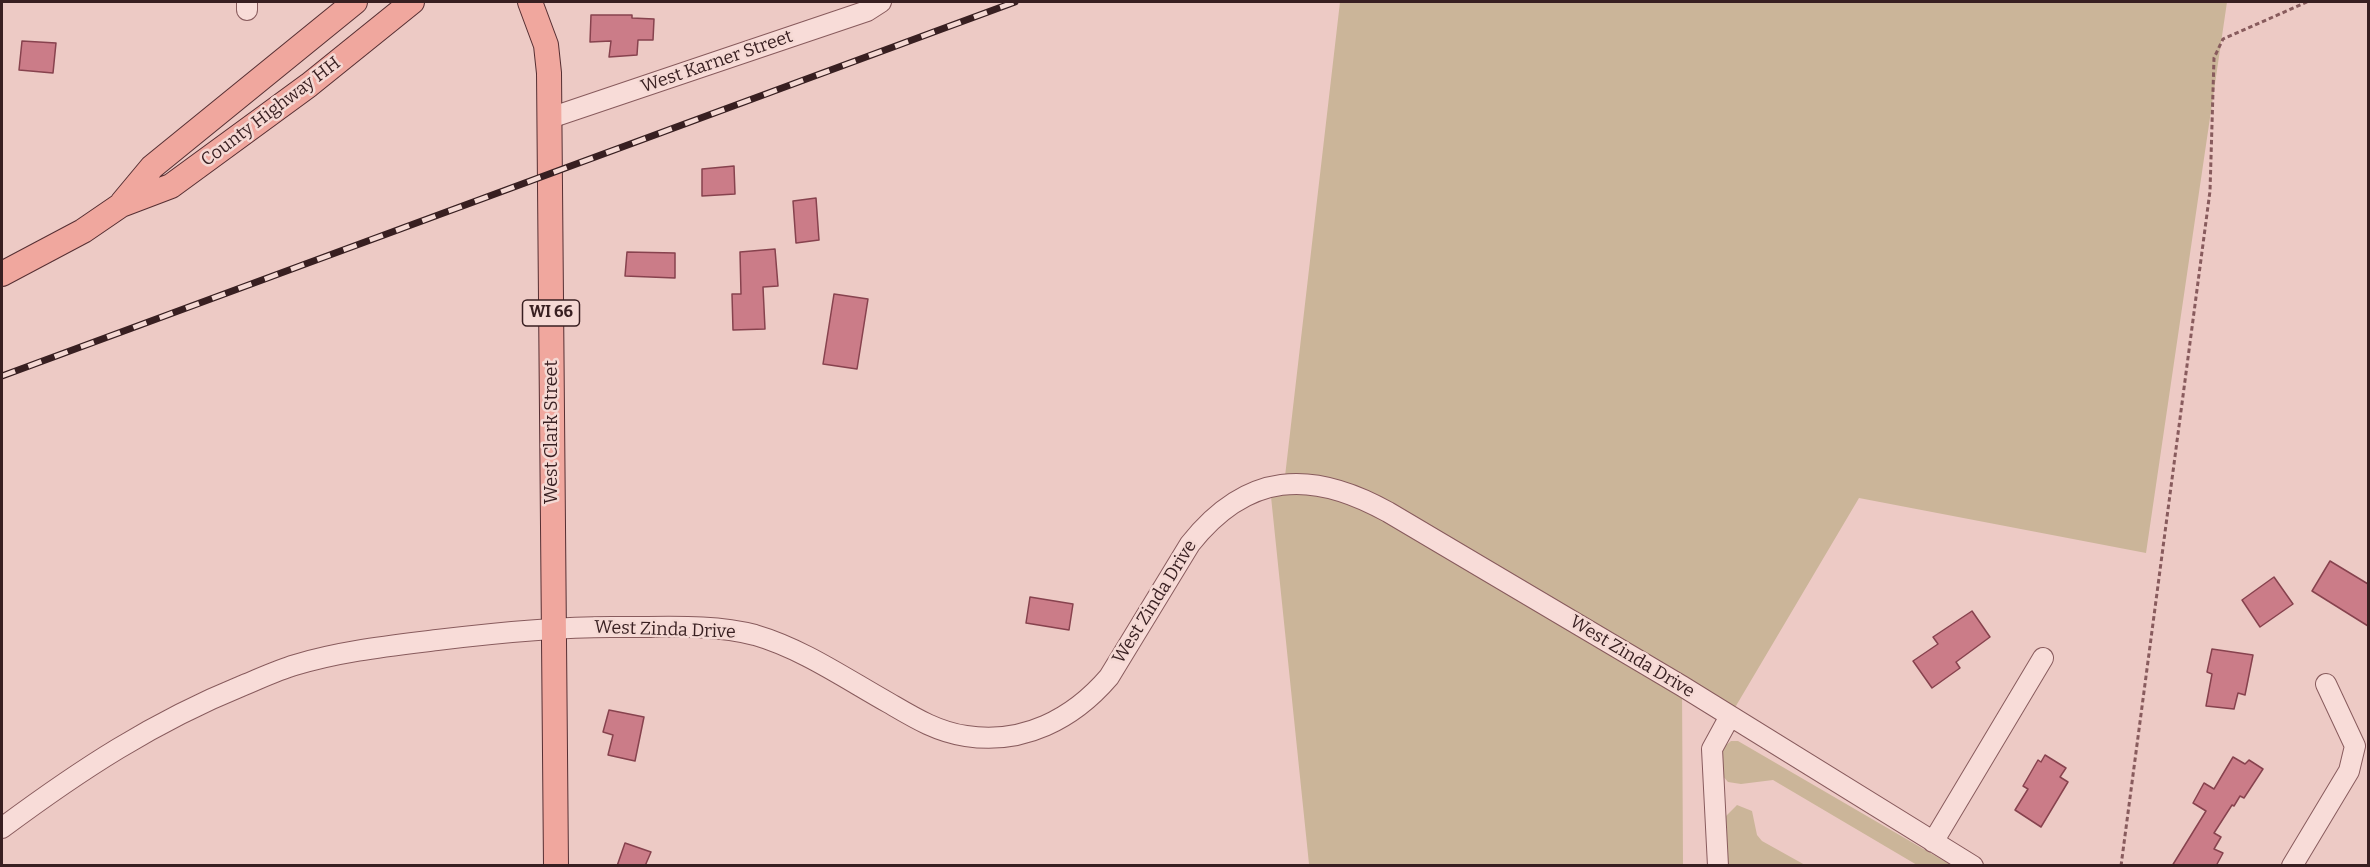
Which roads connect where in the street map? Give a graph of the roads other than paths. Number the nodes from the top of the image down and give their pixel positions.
1 (355, 2) edge
2 (412, 2) edge
3 (530, 2) edge
4 (881, 2) edge
5 (549, 118) junction
6 (121, 205) junction
7 (2, 274) edge
8 (554, 627) junction
9 (2043, 658) dead end
10 (2326, 684) dead end
11 (1730, 716) junction
12 (2, 828) edge
13 (1933, 842) junction
14 (1970, 865) edge
15 (556, 866) edge
16 (1718, 866) edge
17 (2292, 866) edge

1 - 6 main road, County Highway HH
2 - 6 main road, County Highway HH
3 - 5 main road, West Clark Street / WI 66
4 - 5 street, West Karner Street
5 - 8 main road, West Clark Street / WI 66
6 - 7 main road, County Highway HH
8 - 11 street, West Zinda Drive
8 - 12 street, West Zinda Drive
8 - 15 main road, West Clark Street / WI 66
9 - 13 street
10 - 17 street
11 - 13 street, West Zinda Drive
11 - 16 street
13 - 14 street, West Zinda Drive

